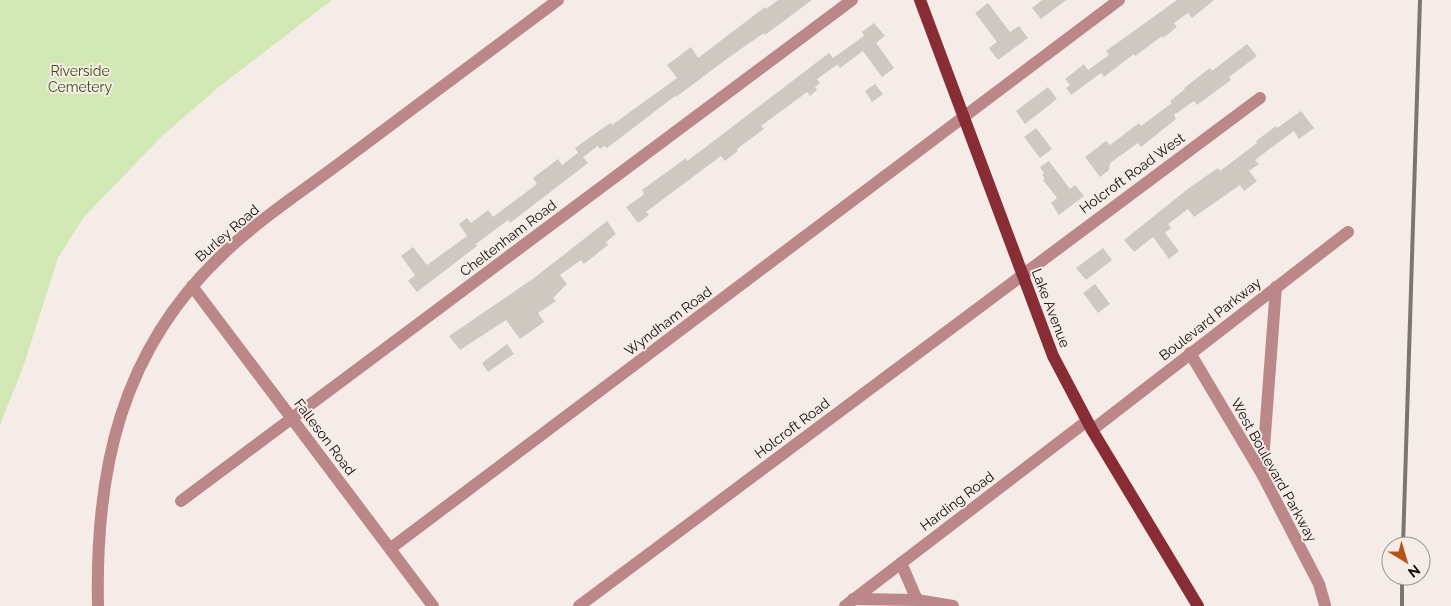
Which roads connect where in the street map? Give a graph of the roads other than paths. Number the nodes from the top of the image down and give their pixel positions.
1 (558, 0) edge
2 (852, 0) edge
3 (920, 0) edge
4 (1118, 0) edge
5 (1260, 98) dead end
6 (963, 118) junction
7 (1348, 232) dead end
8 (1022, 274) junction
9 (192, 286) junction
10 (1276, 287) junction
11 (1190, 353) junction
12 (292, 418) junction
13 (1089, 425) junction
14 (1262, 474) junction
15 (181, 500) dead end
16 (391, 548) junction
17 (901, 563) junction
18 (916, 600) junction
19 (849, 603) edge
20 (1325, 605) edge
21 (98, 606) edge
22 (433, 606) edge
23 (579, 606) edge
24 (953, 606) edge
25 (1198, 606) edge

1 - 9 street, Burley Road
2 - 12 street, Cheltenham Road
3 - 6 main road, Lake Avenue
4 - 6 street, Wyndham Road
5 - 8 street, Holcroft Road West
6 - 8 main road, Lake Avenue
6 - 16 street, Wyndham Road
7 - 10 street, Boulevard Parkway
8 - 13 main road, Lake Avenue
8 - 23 street, Holcroft Road
9 - 12 street, Falleson Road
9 - 21 street, Burley Road
10 - 11 street, Boulevard Parkway
10 - 14 street
11 - 13 street, Boulevard Parkway
11 - 14 street, West Boulevard Parkway
12 - 15 street, Cheltenham Road
12 - 16 street, Falleson Road
13 - 17 street, Harding Road
13 - 25 main road, Lake Avenue
14 - 20 street, West Boulevard Parkway
16 - 22 street, Falleson Road
17 - 18 street
17 - 19 street, Harding Road
18 - 19 street
18 - 24 street

